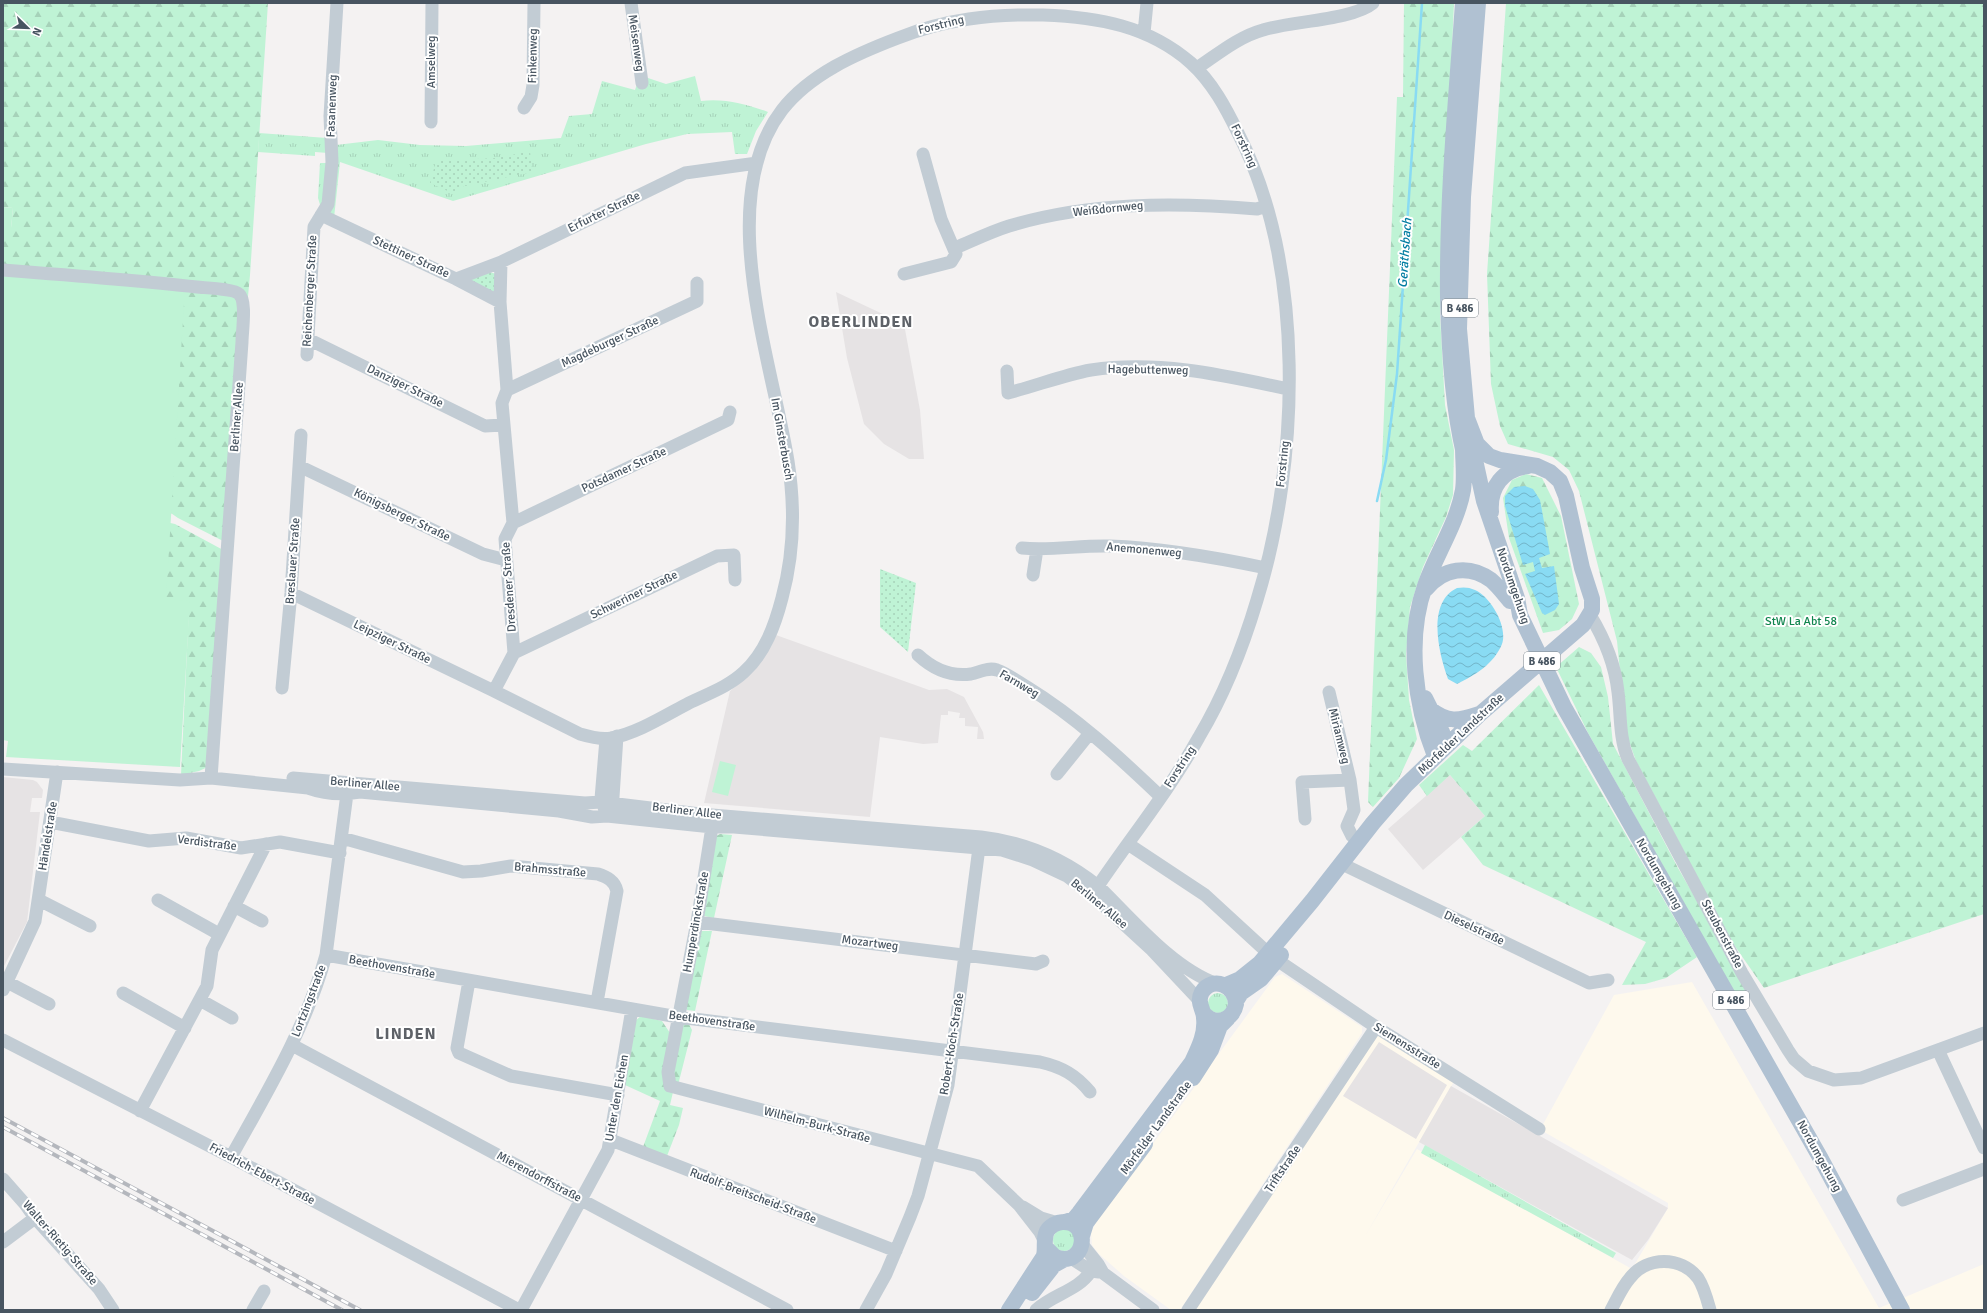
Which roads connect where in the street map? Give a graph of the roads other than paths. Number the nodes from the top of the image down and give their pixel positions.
1 (337, 3) edge
2 (432, 3) edge
3 (534, 3) edge
4 (630, 3) edge
5 (1146, 3) edge
6 (1373, 3) edge
7 (1463, 3) edge
8 (1478, 3) edge
9 (1144, 33) junction
10 (1197, 68) junction
11 (818, 77) joint
12 (642, 83) dead end
13 (524, 108) dead end
14 (431, 122) dead end
15 (923, 154) dead end
16 (757, 163) junction
17 (1266, 206) junction
18 (324, 211) junction
19 (955, 248) junction
20 (501, 262) junction
21 (3, 270) edge
22 (904, 274) dead end
23 (456, 278) junction
24 (697, 283) dead end
25 (500, 302) junction
26 (308, 339) junction
27 (306, 355) dead end
28 (1007, 371) dead end
29 (1288, 389) junction
30 (507, 390) junction
31 (730, 412) dead end
32 (1467, 418) junction
33 (503, 425) junction
34 (301, 435) dead end
35 (1463, 447) junction
36 (299, 466) junction
37 (1537, 466) junction
38 (512, 522) junction
39 (1492, 527) junction
40 (1022, 548) dead end
41 (1037, 550) junction
42 (506, 560) junction
43 (1266, 568) junction
44 (1033, 575) dead end
45 (735, 580) dead end
46 (291, 593) junction
47 (1421, 599) junction
48 (1510, 601) junction
49 (1520, 615) junction
50 (1590, 615) junction
51 (514, 653) junction
52 (918, 655) dead end
53 (1417, 673) junction
54 (282, 688) dead end
55 (494, 691) junction
56 (1329, 692) dead end
57 (1429, 708) junction
58 (1480, 714) junction
59 (1090, 732) junction
60 (612, 738) junction
61 (1436, 756) junction
62 (3, 769) edge
63 (57, 772) junction
64 (1057, 774) dead end
65 (211, 778) junction
66 (1350, 780) junction
67 (348, 788) junction
68 (1161, 797) junction
69 (608, 809) junction
70 (1305, 819) dead end
71 (50, 822) junction
72 (712, 827) junction
73 (342, 838) junction
74 (1358, 842) junction
75 (980, 843) junction
76 (266, 844) junction
77 (1128, 844) junction
78 (340, 853) junction
79 (1342, 864) junction
80 (1095, 890) junction
81 (38, 900) junction
82 (158, 900) dead end
83 (234, 906) junction
84 (262, 921) dead end
85 (697, 922) junction
86 (90, 926) dead end
87 (1136, 929) junction
88 (220, 934) junction
89 (965, 955) junction
90 (326, 956) junction
91 (1272, 957) junction
92 (1043, 961) dead end
93 (1608, 980) dead end
94 (469, 981) junction
95 (1222, 984) junction
96 (5, 986) edge
97 (123, 992) dead end
98 (200, 1000) junction
99 (1236, 1001) junction
100 (597, 1002) junction
101 (49, 1004) dead end
102 (1202, 1007) junction
103 (632, 1009) junction
104 (678, 1017) junction
105 (232, 1018) dead end
106 (1228, 1018) junction
107 (1376, 1027) junction
108 (185, 1028) junction
109 (1984, 1033) edge
110 (3, 1040) edge
111 (292, 1045) junction
112 (1938, 1050) junction
113 (952, 1052) junction
114 (1090, 1092) dead end
115 (618, 1095) junction
116 (140, 1111) junction
117 (1539, 1129) dead end
118 (611, 1140) junction
119 (1984, 1148) edge
120 (929, 1154) junction
121 (231, 1157) junction
122 (1984, 1169) edge
123 (3, 1179) edge
124 (582, 1200) junction
125 (1903, 1200) dead end
126 (1019, 1205) junction
127 (35, 1218) junction
128 (1062, 1222) junction
129 (1082, 1240) junction
130 (3, 1242) edge
131 (1045, 1245) junction
132 (896, 1251) junction
133 (1067, 1259) junction
134 (1097, 1272) junction
135 (264, 1291) dead end
136 (114, 1310) edge
137 (253, 1310) edge
138 (520, 1310) edge
139 (787, 1310) edge
140 (866, 1310) edge
141 (1009, 1310) edge
142 (1020, 1310) edge
143 (1036, 1310) edge
144 (1153, 1310) edge
145 (1188, 1310) edge
146 (1611, 1310) edge
147 (1710, 1310) edge
148 (1902, 1310) edge

1 - 18 street, Fasanenweg
2 - 14 street, Amselweg
3 - 13 street, Finkenweg
4 - 12 street, Meisenweg
5 - 9 street
6 - 10 street
7 - 35 main road, B 486
8 - 32 main road, B 486
9 - 10 street, Forstring
9 - 11 street, Forstring
10 - 17 street, Forstring
11 - 16 street, Im Ginsterbusch
15 - 19 street
16 - 20 street, Erfurter Straße
16 - 60 street, Im Ginsterbusch
17 - 19 street, Weißdornweg
17 - 29 street, Forstring
18 - 23 street, Stettiner Straße
18 - 26 street, Reichenberger Straße
19 - 22 street
20 - 23 street, Erfurter Straße
20 - 25 street, Dresdener Straße
21 - 65 street, Berliner Allee
23 - 25 street, Stettiner Straße
24 - 30 street, Magdeburger Straße
25 - 30 street, Dresdener Straße
26 - 27 street, Reichenberger Straße
26 - 33 street, Danziger Straße
28 - 29 street, Hagebuttenweg
29 - 43 street, Forstring
30 - 33 street, Dresdener Straße
31 - 38 street, Potsdamer Straße
32 - 37 main road
32 - 39 main road, Nordumgehung / B 486
33 - 38 street, Dresdener Straße
34 - 36 street, Breslauer Straße
35 - 47 main road
35 - 48 main road, B 486
36 - 42 street, Königsberger Straße
36 - 46 street, Breslauer Straße
37 - 39 main road
37 - 50 main road
38 - 42 street, Dresdener Straße
39 - 49 main road, Nordumgehung / B 486
40 - 41 street, Anemonenweg
41 - 43 street, Anemonenweg
41 - 44 street
42 - 51 street, Dresdener Straße
43 - 68 street, Forstring
45 - 51 street, Schweriner Straße
46 - 54 street, Breslauer Straße
46 - 55 street, Leipziger Straße
47 - 48 main road
47 - 53 main road
48 - 49 main road, B 486
49 - 148 main road, Nordumgehung / B 486
50 - 58 main road, Mörfelder Landstraße
50 - 112 street, Steubenstraße
51 - 55 street
52 - 59 street, Farnweg
53 - 57 main road
53 - 61 main road
55 - 60 street
56 - 66 street, Miriamweg
57 - 58 main road
57 - 61 main road
58 - 61 main road, Mörfelder Landstraße
59 - 64 street
59 - 68 street, Farnweg
60 - 69 street
61 - 74 main road, Mörfelder Landstraße
62 - 63 street, Berliner Allee
63 - 65 street, Berliner Allee
63 - 71 street, Händelstraße
65 - 67 street, Berliner Allee
66 - 70 street, Miriamweg
66 - 74 street, Miriamweg
67 - 69 street, Berliner Allee
67 - 73 street, Lortzingstraße
68 - 77 street, Forstring
69 - 72 street, Berliner Allee
69 - 75 street, Berliner Allee
71 - 76 street, Verdistraße
71 - 81 street, Händelstraße
72 - 75 street, Berliner Allee
72 - 85 street, Humperdinckstraße
73 - 78 street, Lortzingstraße
73 - 100 street, Brahmsstraße
74 - 79 main road, Mörfelder Landstraße
75 - 80 street, Berliner Allee
75 - 89 street, Robert-Koch-Straße
76 - 78 street, Verdistraße
76 - 83 street
77 - 80 street, Forstring
77 - 91 street, Siemensstraße
78 - 90 street, Lortzingstraße
79 - 91 main road, Mörfelder Landstraße
79 - 91 main road, Mörfelder Landstraße
79 - 93 street, Dieselstraße
80 - 87 street, Berliner Allee
81 - 86 street
81 - 96 street, Händelstraße
82 - 88 street
83 - 84 street
83 - 88 street
85 - 89 street, Mozartweg
85 - 104 street, Humperdinckstraße
87 - 95 street, Berliner Allee
87 - 102 street, Berliner Allee
88 - 98 street
89 - 92 street, Mozartweg
89 - 113 street, Robert-Koch-Straße
90 - 94 street, Beethovenstraße
90 - 111 street, Lortzingstraße
91 - 95 main road, Mörfelder Landstraße
91 - 99 main road, Mörfelder Landstraße
91 - 107 street, Siemensstraße
94 - 100 street, Beethovenstraße
94 - 115 street
95 - 99 main road
95 - 102 main road, Mörfelder Landstraße
96 - 101 street, Händelstraße
97 - 108 street
98 - 105 street
98 - 108 street
99 - 106 main road, Mörfelder Landstraße
100 - 103 street, Beethovenstraße
102 - 106 main road
102 - 128 main road, Mörfelder Landstraße
103 - 104 street, Beethovenstraße
103 - 115 street, Unter den Eichen
104 - 113 street, Beethovenstraße
104 - 120 street, Wilhelm-Burk-Straße
106 - 129 main road, Mörfelder Landstraße
107 - 117 street, Siemensstraße
107 - 145 street, Triftstraße
108 - 116 street
109 - 112 street, Steubenstraße
110 - 116 street, Friedrich-Ebert-Straße
111 - 121 street, Lortzingstraße
111 - 124 street, Mierendorffstraße
112 - 119 street
113 - 114 street, Beethovenstraße
113 - 120 street, Robert-Koch-Straße
115 - 118 street, Unter den Eichen
116 - 121 street, Friedrich-Ebert-Straße
118 - 124 street, Unter den Eichen
118 - 132 street, Rudolf-Breitscheid-Straße
120 - 126 street, Wilhelm-Burk-Straße
120 - 132 street, Robert-Koch-Straße
121 - 138 street, Friedrich-Ebert-Straße
122 - 125 street
123 - 127 street, Walter-Rietig-Straße
124 - 138 street, Unter den Eichen
124 - 139 street, Mierendorffstraße
126 - 128 street, Wilhelm-Burk-Straße
126 - 131 street, Wilhelm-Burk-Straße
127 - 130 street
127 - 136 street, Walter-Rietig-Straße
128 - 129 main road
128 - 131 main road, Mörfelder Landstraße
129 - 133 main road, Mörfelder Landstraße
129 - 134 street
131 - 133 main road
131 - 141 main road, Mörfelder Landstraße
132 - 140 street, Robert-Koch-Straße
133 - 134 street
133 - 142 main road, Mörfelder Landstraße
134 - 143 street
134 - 144 street
135 - 137 street
146 - 147 street

